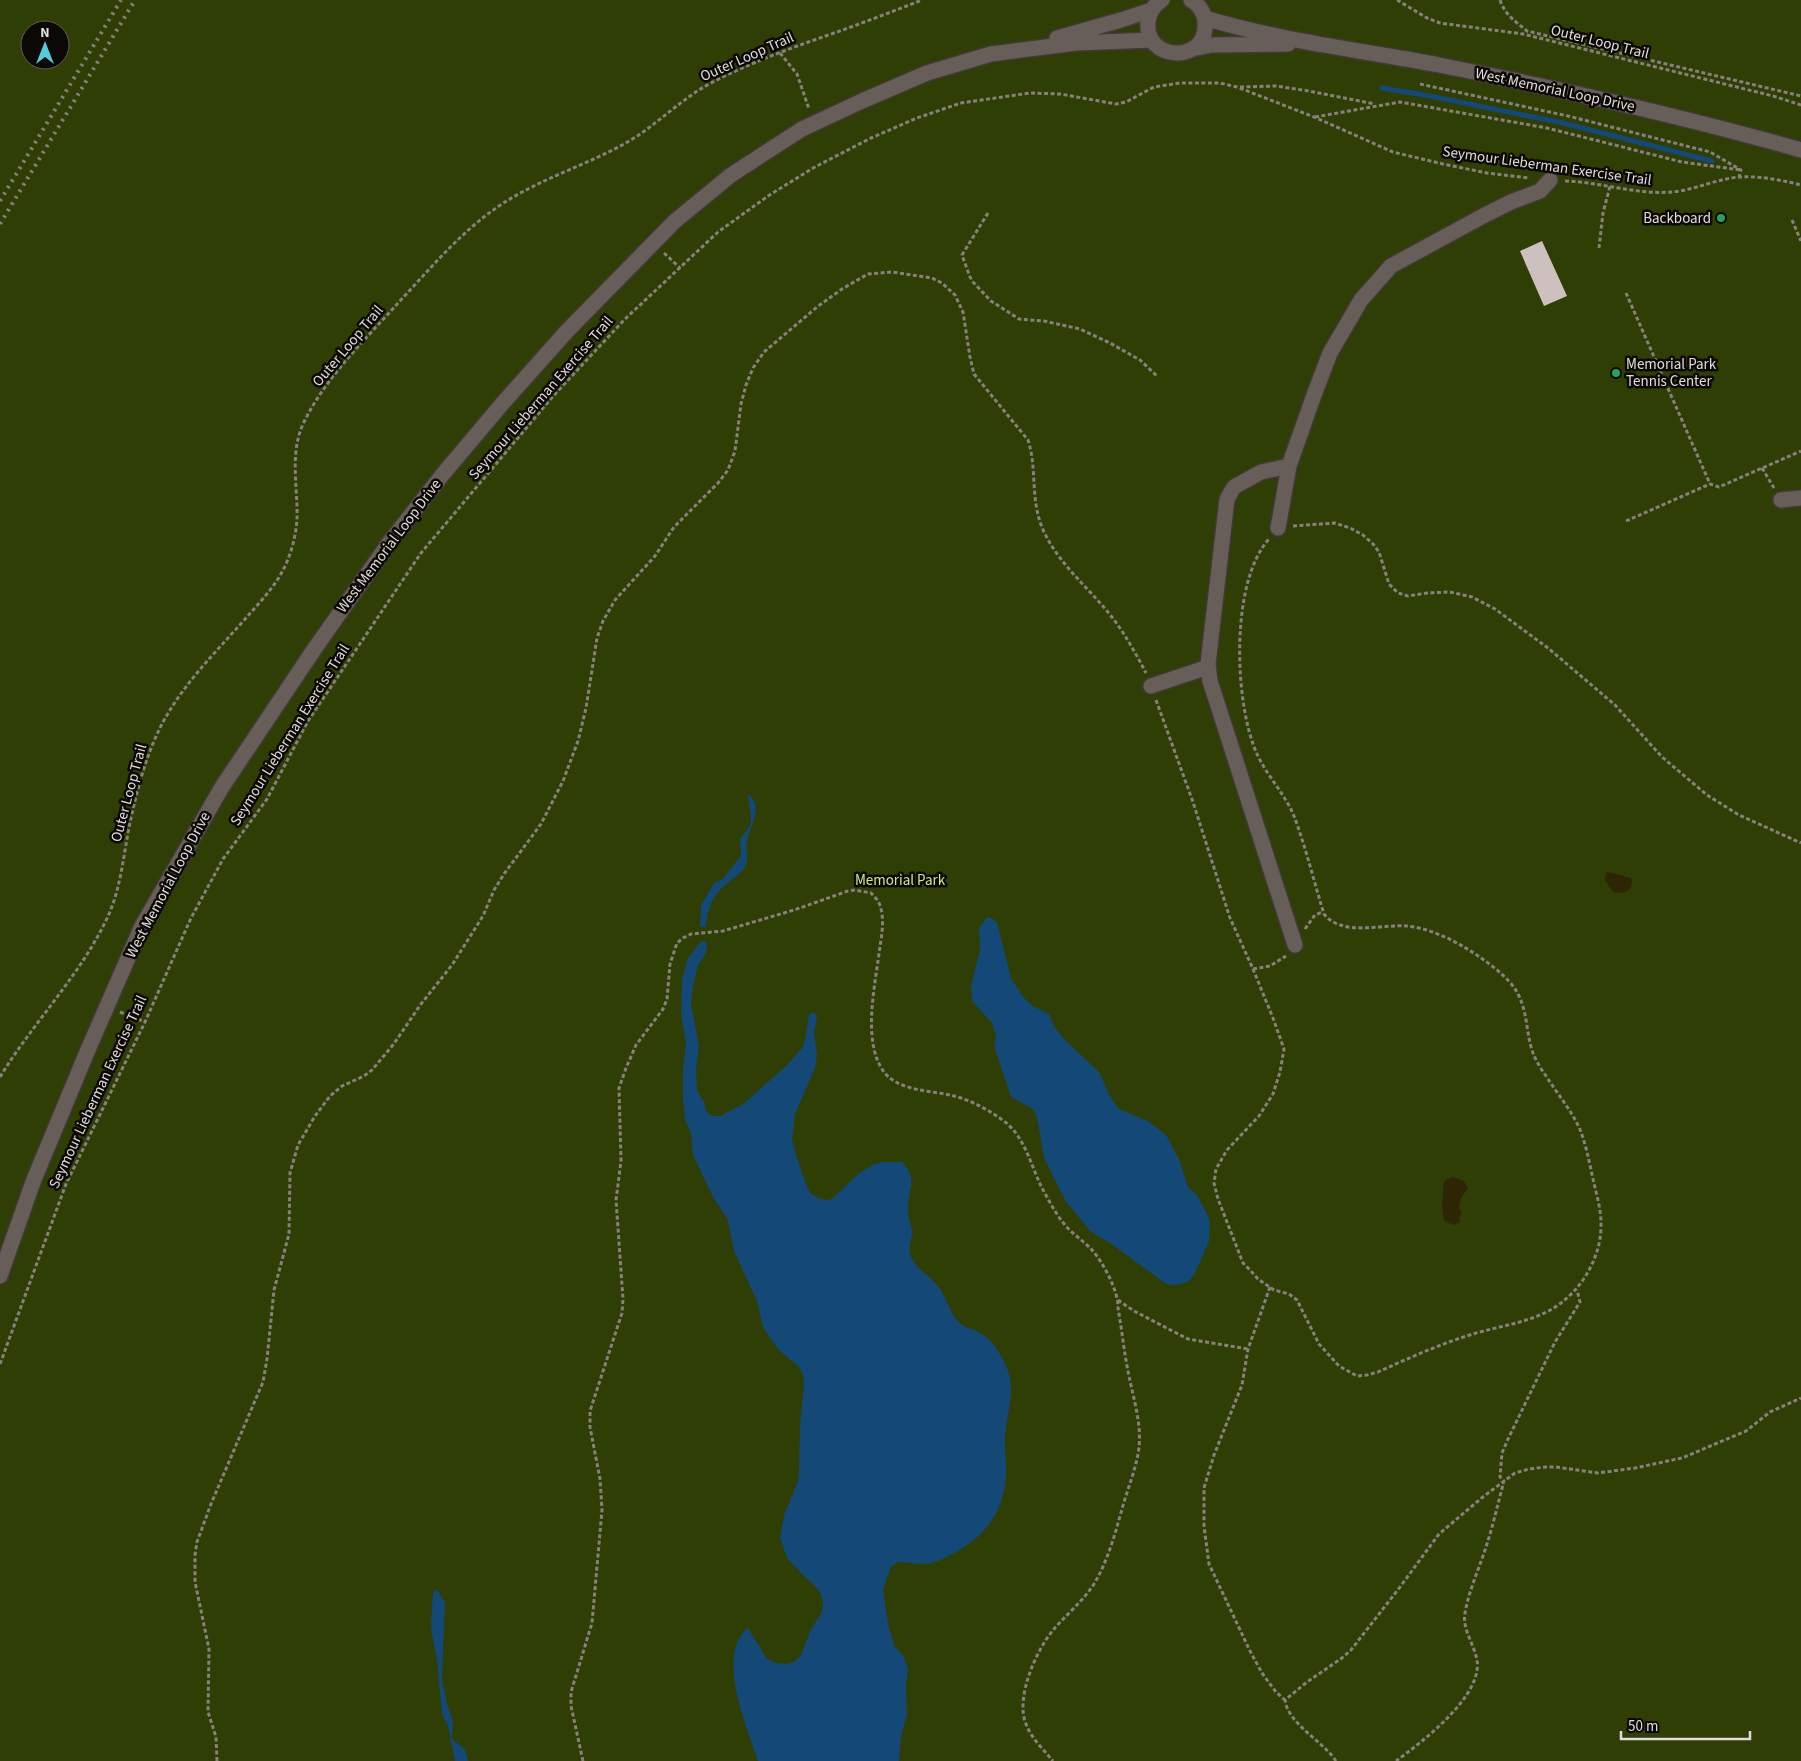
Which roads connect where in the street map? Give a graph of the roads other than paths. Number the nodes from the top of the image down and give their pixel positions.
1 (1192, 0) edge
2 (1157, 5) edge
3 (1205, 18) junction
4 (1152, 40) junction
5 (1307, 43) junction
6 (1027, 48) junction
7 (1192, 49) junction
8 (1801, 150) edge
9 (1550, 180) road end
10 (1289, 466) junction
11 (1801, 498) edge
12 (1781, 500) road end
13 (1278, 528) road end
14 (1208, 667) junction
15 (1151, 686) road end
16 (1295, 945) dead end
17 (0, 1276) edge

1 - 3 street
2 - 4 street
2 - 6 street, West Memorial Loop Drive
3 - 5 street, West Memorial Loop Drive
3 - 7 street
4 - 6 street, West Memorial Loop Drive
4 - 7 street, West Memorial Loop Drive
5 - 7 street, West Memorial Loop Drive
5 - 8 street, West Memorial Loop Drive
6 - 17 street, West Memorial Loop Drive
9 - 10 street
10 - 13 street
10 - 14 street
11 - 12 street
14 - 15 street
14 - 16 street

